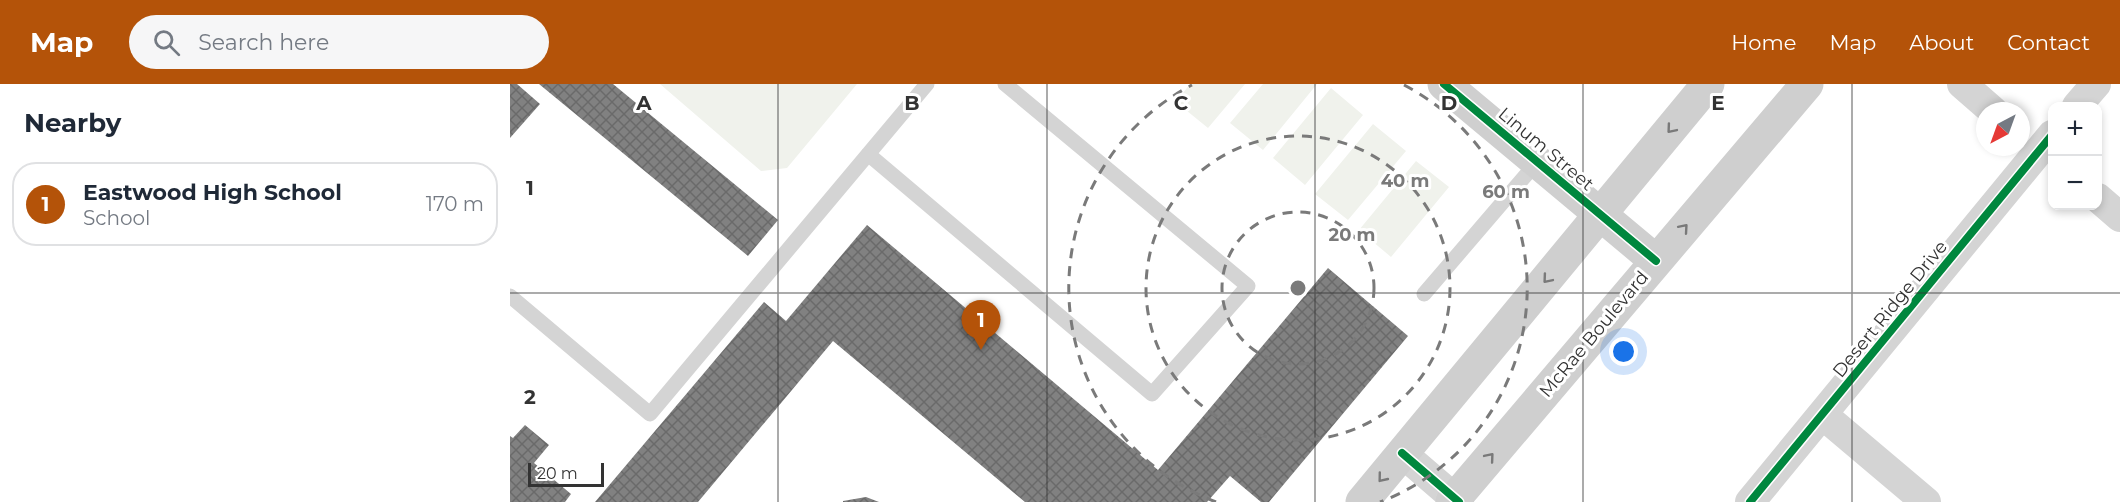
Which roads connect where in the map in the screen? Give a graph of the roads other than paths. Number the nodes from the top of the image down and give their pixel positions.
1 (927, 84) edge
2 (1005, 84) edge
3 (1444, 84) edge
4 (1708, 84) edge
5 (1808, 84) edge
6 (1962, 84) edge
7 (2096, 84) edge
8 (1983, 102) edge
9 (2080, 102) edge
10 (2041, 145) edge
11 (868, 154) junction
12 (1538, 161) junction
13 (2102, 202) edge
14 (1601, 213) junction
15 (2120, 217) edge
16 (1656, 261) junction
17 (1424, 294) dead end
18 (510, 296) edge
19 (1823, 415) junction
20 (1402, 453) junction
21 (1455, 501) edge
22 (1362, 502) edge
23 (1750, 502) edge
24 (1926, 502) edge

1 - 11 lane
2 - 11 lane
3 - 12 main road, Linum Street
4 -> 14 main road
16 -> 5 main road, McRae Boulevard
6 - 8 street
7 - 9 street
10 - 19 street, Desert Ridge Drive
11 - 18 lane
12 - 14 main road, Linum Street
12 - 17 lane
13 - 15 street
14 - 16 main road, Linum Street
14 -> 20 main road
21 -> 16 main road, McRae Boulevard
19 - 23 street, Desert Ridge Drive
19 - 24 street
20 - 21 street
20 -> 22 main road

